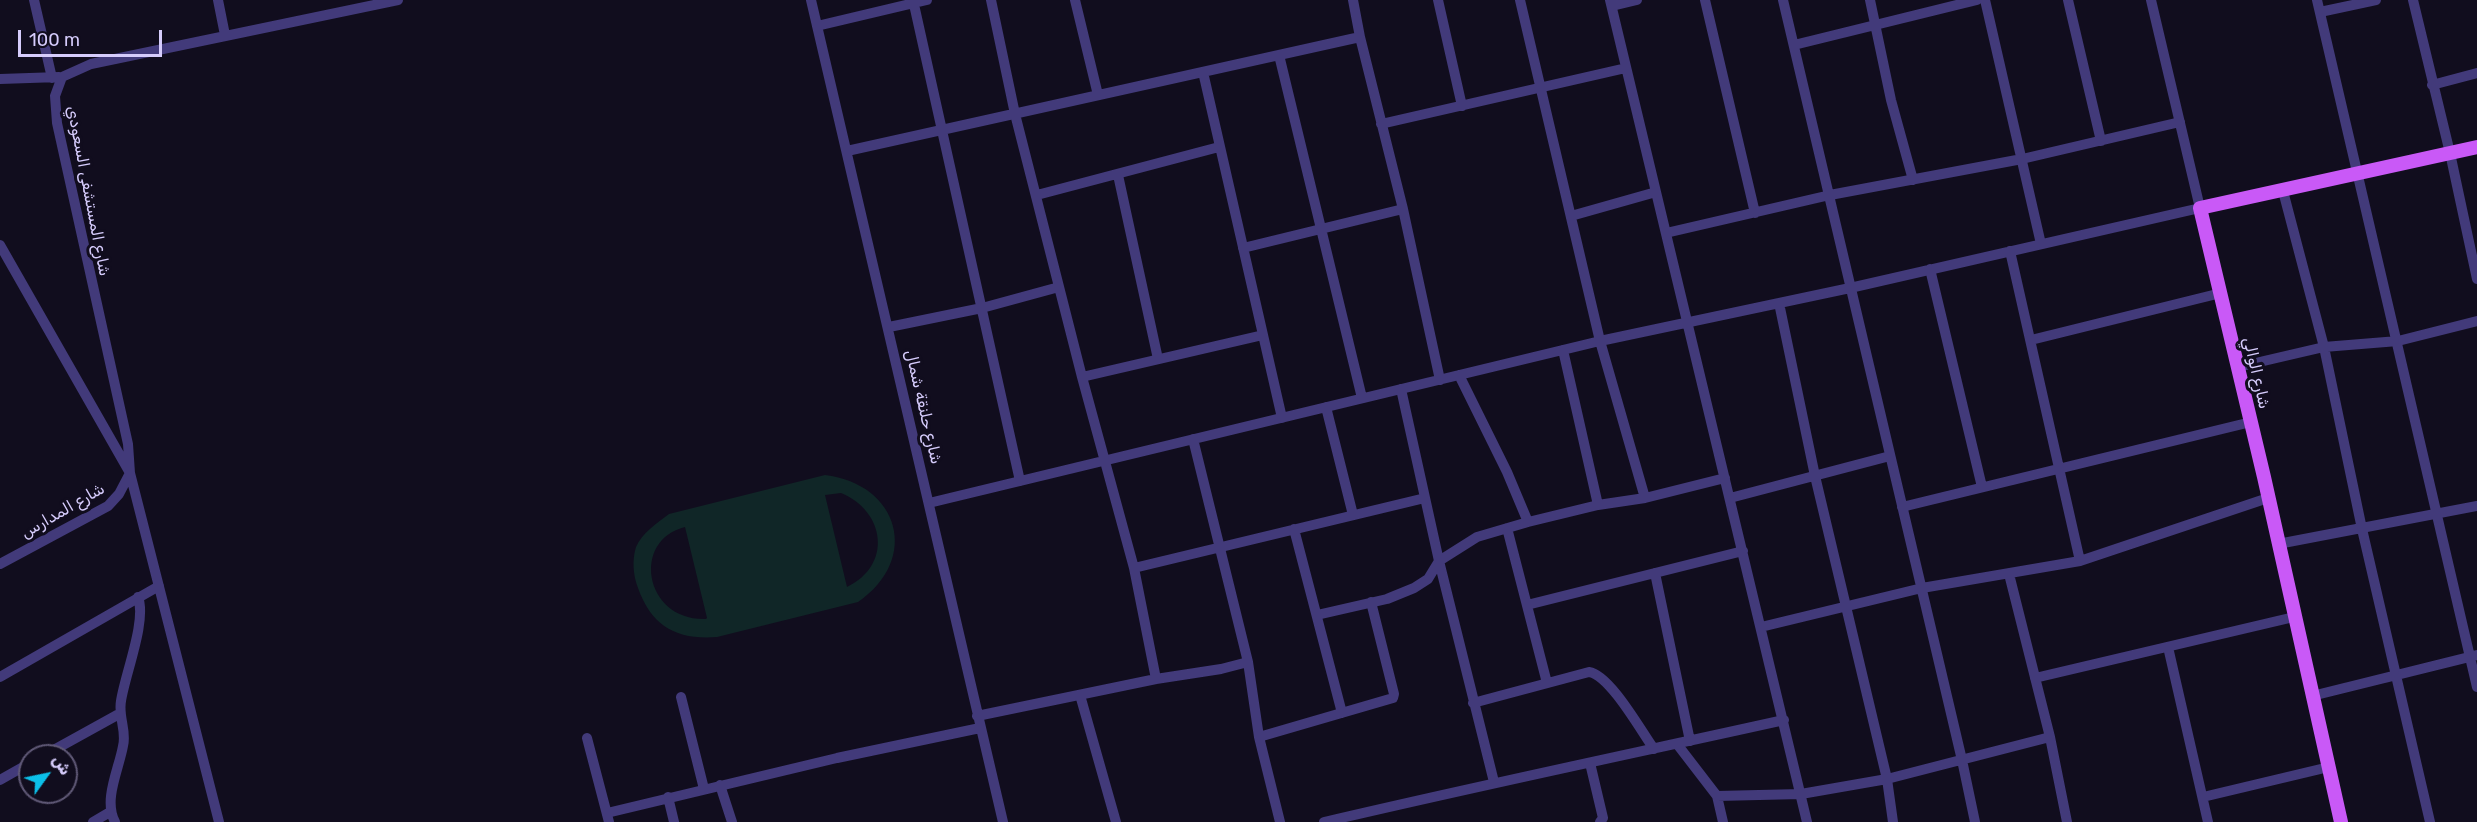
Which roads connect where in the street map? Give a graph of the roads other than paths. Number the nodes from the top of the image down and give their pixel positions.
1 (34, 0) edge
2 (218, 0) edge
3 (398, 0) edge
4 (811, 0) edge
5 (927, 0) edge
6 (991, 0) edge
7 (1075, 0) edge
8 (1353, 0) edge
9 (1438, 0) edge
10 (1520, 0) edge
11 (1637, 0) edge
12 (1705, 0) edge
13 (1784, 0) edge
14 (1870, 0) edge
15 (1977, 0) edge
16 (1985, 0) edge
17 (2068, 0) edge
18 (2151, 0) edge
19 (2317, 0) edge
20 (2376, 0) edge
21 (2413, 0) edge
22 (913, 2) edge
23 (1611, 3) edge
24 (2320, 12) junction
25 (1875, 25) junction
26 (817, 26) junction
27 (225, 35) junction
28 (1360, 37) junction
29 (1794, 45) junction
30 (1279, 55) junction
31 (1626, 68) junction
32 (1203, 72) junction
33 (2477, 73) edge
34 (1, 76) edge
35 (57, 77) junction
36 (2432, 85) junction
37 (1541, 88) junction
38 (1098, 95) junction
39 (1462, 106) junction
40 (1015, 114) junction
41 (2180, 122) junction
42 (1381, 124) junction
43 (941, 131) junction
44 (2101, 141) junction
45 (1218, 147) junction
46 (2477, 147) edge
47 (847, 151) junction
48 (2450, 153) junction
49 (2022, 159) junction
50 (2358, 174) junction
51 (1118, 175) junction
52 (1913, 180) junction
53 (2283, 191) junction
54 (1656, 192) junction
55 (1037, 195) junction
56 (1830, 195) junction
57 (2200, 208) junction
58 (1403, 209) junction
59 (1755, 213) junction
60 (1571, 216) junction
61 (1321, 228) junction
62 (1666, 234) junction
63 (2041, 244) junction
64 (0, 245) edge
65 (1243, 248) junction
66 (2010, 251) junction
67 (1930, 269) junction
68 (2477, 279) edge
69 (1059, 288) junction
70 (1850, 288) junction
71 (2221, 293) junction
72 (1779, 303) junction
73 (982, 308) junction
74 (2477, 321) edge
75 (1688, 323) junction
76 (889, 327) junction
77 (1263, 335) junction
78 (2031, 340) junction
79 (1600, 341) junction
80 (2398, 341) junction
81 (2324, 347) junction
82 (1563, 350) junction
83 (1158, 359) junction
84 (2238, 367) junction
85 (1459, 375) junction
86 (1082, 377) junction
87 (1440, 380) junction
88 (1401, 389) junction
89 (1362, 398) junction
90 (1326, 407) junction
91 (1282, 418) junction
92 (2251, 422) junction
93 (1193, 439) junction
94 (1890, 456) junction
95 (1106, 462) junction
96 (2059, 468) junction
97 (130, 473) junction
98 (1815, 476) junction
99 (1725, 478) junction
100 (1020, 481) junction
101 (1982, 487) junction
102 (1425, 498) junction
103 (1645, 498) junction
104 (1730, 498) junction
105 (2268, 498) junction
106 (929, 504) junction
107 (1598, 506) junction
108 (2477, 506) edge
109 (1902, 507) junction
110 (1353, 515) junction
111 (2436, 516) junction
112 (1528, 522) junction
113 (1507, 528) junction
114 (1294, 529) junction
115 (2362, 529) junction
116 (2278, 544) junction
117 (1221, 546) junction
118 (1743, 552) junction
119 (1439, 561) junction
120 (2080, 561) junction
121 (0, 564) edge
122 (1134, 568) junction
123 (1655, 573) junction
124 (2009, 574) junction
125 (159, 586) junction
126 (1922, 588) junction
127 (138, 597) junction
128 (1371, 602) junction
129 (1527, 606) junction
130 (1846, 606) junction
131 (1317, 615) junction
132 (2294, 617) junction
133 (1761, 627) junction
134 (2168, 647) junction
135 (2473, 656) edge
136 (1248, 662) junction
137 (0, 677) edge
138 (2396, 677) junction
139 (2036, 678) junction
140 (1156, 679) junction
141 (1547, 683) junction
142 (2477, 687) edge
143 (1080, 695) junction
144 (2312, 696) junction
145 (681, 697) dead end
146 (1473, 703) junction
147 (1342, 713) junction
148 (119, 714) junction
149 (977, 716) junction
150 (1784, 720) junction
151 (980, 728) junction
152 (1259, 737) junction
153 (2050, 737) junction
154 (587, 738) dead end
155 (1690, 741) junction
156 (65, 744) edge
157 (1677, 744) junction
158 (1654, 749) junction
159 (1962, 759) junction
160 (1590, 763) junction
161 (2329, 767) junction
162 (18, 770) edge
163 (1887, 779) junction
164 (0, 780) edge
165 (1494, 782) junction
166 (720, 785) junction
167 (704, 789) junction
168 (1801, 794) junction
169 (1717, 796) junction
170 (668, 797) junction
171 (2203, 797) junction
172 (113, 817) edge
173 (608, 818) edge
174 (93, 822) edge
175 (219, 822) edge
176 (674, 822) edge
177 (732, 822) edge
178 (1003, 822) edge
179 (1116, 822) edge
180 (1280, 822) edge
181 (1324, 822) edge
182 (1600, 822) edge
183 (1723, 822) edge
184 (1807, 822) edge
185 (1893, 822) edge
186 (1975, 822) edge
187 (2067, 822) edge
188 (2208, 822) edge
189 (2341, 822) edge
190 (2430, 822) edge

1 - 35 street
2 - 27 street
3 - 27 street
4 - 26 street, شارع حلنقة شمال
5 - 22 street
6 - 40 street
7 - 38 street
8 - 28 street
9 - 39 street
10 - 37 street
11 - 23 street
12 - 59 street
13 - 29 street
14 - 25 street
15 - 25 street
16 - 49 street
17 - 44 street
18 - 41 street
19 - 24 street
20 - 24 street
21 - 36 street
22 - 26 street
22 - 43 street
23 - 31 street
24 - 50 street
25 - 29 street
25 - 52 street
26 - 47 street, شارع حلنقة شمال
27 - 35 street
28 - 30 street
28 - 42 street
29 - 56 street
30 - 32 street
30 - 61 street
31 - 37 street
31 - 54 street
32 - 38 street
32 - 45 street
33 - 36 street
34 - 35 street
35 - 97 street, شارع المستشفى السعودي
36 - 48 street
37 - 39 street
37 - 60 street
38 - 40 street
39 - 42 street
40 - 43 street
40 - 55 street
41 - 44 street
41 - 57 street
42 - 58 street
43 - 47 street
43 - 73 street
44 - 49 street
45 - 51 street
45 - 65 street
46 - 48 main road
47 - 76 street, شارع حلنقة شمال
48 - 50 main road
48 - 68 street
49 - 52 street
49 - 63 street
50 - 53 main road
50 - 80 street
51 - 55 street
51 - 83 street
52 - 56 street
53 - 57 main road
53 - 81 street
54 - 60 street
54 - 62 street
55 - 69 street
56 - 59 street
56 - 70 street
57 - 63 street
57 - 71 main road, شارع الوالي
58 - 61 street
58 - 87 street
59 - 62 street
60 - 79 street
61 - 65 street
61 - 89 street
62 - 75 street
63 - 66 street
64 - 97 street
65 - 77 street
66 - 67 street
66 - 78 street
67 - 70 street
67 - 101 street
69 - 73 street
69 - 86 street
70 - 72 street
70 - 94 street
71 - 78 street
71 - 84 main road, شارع الوالي
72 - 75 street
72 - 98 street
73 - 76 street
73 - 100 street
74 - 80 street
75 - 79 street
75 - 99 street
76 - 106 street, شارع حلنقة شمال
77 - 83 street
77 - 91 street
78 - 96 street
79 - 82 street
79 - 103 street
80 - 81 street
80 - 111 street
81 - 84 street
81 - 115 street
82 - 85 street
82 - 107 street
83 - 86 street
84 - 92 main road, شارع الوالي
85 - 87 street
85 - 112 street
86 - 95 street
87 - 88 street
88 - 89 street
88 - 102 street
89 - 90 street
90 - 91 street
90 - 110 street
91 - 93 street
92 - 96 street
92 - 105 main road, شارع الوالي
93 - 95 street
93 - 117 street
94 - 98 street
94 - 109 street
95 - 100 street
95 - 122 street
96 - 101 street
96 - 120 street
97 - 121 street, شارع المدارس
97 - 125 street
98 - 104 street
98 - 130 street
99 - 103 street
99 - 104 street
100 - 106 street
101 - 109 street
102 - 110 street
102 - 119 street
103 - 107 street
104 - 118 street
105 - 116 main road, شارع الوالي
105 - 120 street
106 - 149 street, شارع حلنقة شمال
107 - 112 street
108 - 111 street
109 - 126 street
110 - 114 street
111 - 115 street
111 - 135 street
112 - 113 street
113 - 119 street
113 - 129 street
114 - 117 street
114 - 131 street
115 - 116 street
115 - 138 street
116 - 132 main road, شارع الوالي
117 - 122 street
117 - 136 street
118 - 123 street
118 - 133 street
119 - 128 street
119 - 146 street
120 - 124 street
122 - 140 street
123 - 129 street
123 - 155 street
124 - 126 street
124 - 139 street
125 - 127 street
125 - 175 street
126 - 130 street
126 - 159 street
127 - 137 street
127 - 148 street
128 - 131 street
128 - 147 street
129 - 141 street
130 - 133 street
130 - 163 street
131 - 147 street
132 - 134 street
132 - 144 main road, شارع الوالي
133 - 150 street
134 - 139 street
134 - 171 street
135 - 138 street
135 - 142 street
136 - 140 street
136 - 152 street
138 - 144 street
138 - 190 street
139 - 153 street
140 - 143 street
141 - 146 street
141 - 158 street
143 - 149 street
143 - 179 street
144 - 161 main road, شارع الوالي
145 - 167 street
146 - 165 street
147 - 152 street
148 - 156 street
148 - 172 street
149 - 151 street, شارع حلنقة شمال
150 - 155 street
150 - 168 street
151 - 166 street
151 - 178 street, شارع حلنقة شمال
152 - 180 street
153 - 159 street
153 - 187 street
154 - 173 street
155 - 157 street
157 - 158 street
157 - 169 street
158 - 160 street
159 - 163 street
159 - 186 street
160 - 165 street
160 - 182 street
161 - 171 street
161 - 189 main road, شارع الوالي
162 - 164 street
163 - 168 street
163 - 185 street
165 - 181 street
166 - 167 street
166 - 177 street
167 - 170 street
168 - 169 street
168 - 184 street
169 - 183 street
170 - 173 street
170 - 176 street
171 - 188 street
172 - 174 street

